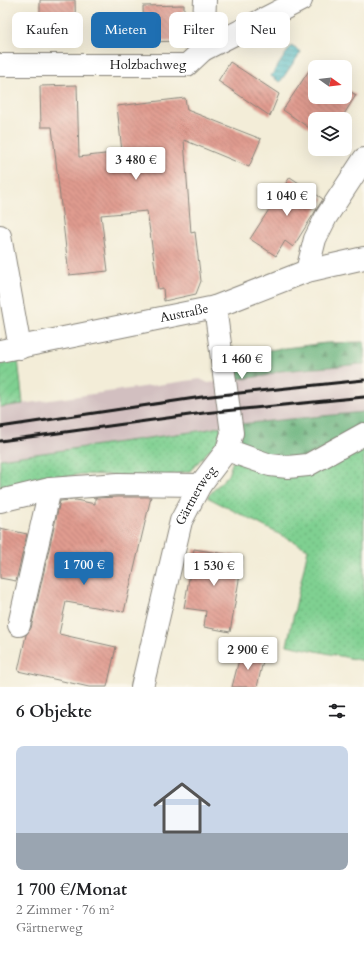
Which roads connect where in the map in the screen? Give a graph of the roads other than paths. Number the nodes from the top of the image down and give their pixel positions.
1 (205, 0) edge
2 (302, 0) edge
3 (203, 50) junction
4 (0, 65) edge
5 (364, 159) edge
6 (0, 236) edge
7 (364, 258) edge
8 (307, 271) junction
9 (215, 307) junction
10 (10, 350) edge
11 (364, 434) edge
12 (227, 450) junction
13 (200, 485) junction
14 (50, 489) junction
15 (0, 501) edge
16 (19, 625) dead end
17 (142, 687) edge

1 - 3 street
2 - 3 street, Holzbachweg
3 - 4 street, Holzbachweg
5 - 8 street
6 - 10 street
7 - 8 street, Austraße
8 - 9 street, Austraße
9 - 10 street, Austraße
9 - 12 street, Gärtnerweg
11 - 12 street
12 - 13 street, Gärtnerweg
13 - 14 street
13 - 17 street, Gärtnerweg
14 - 15 street
14 - 16 street

